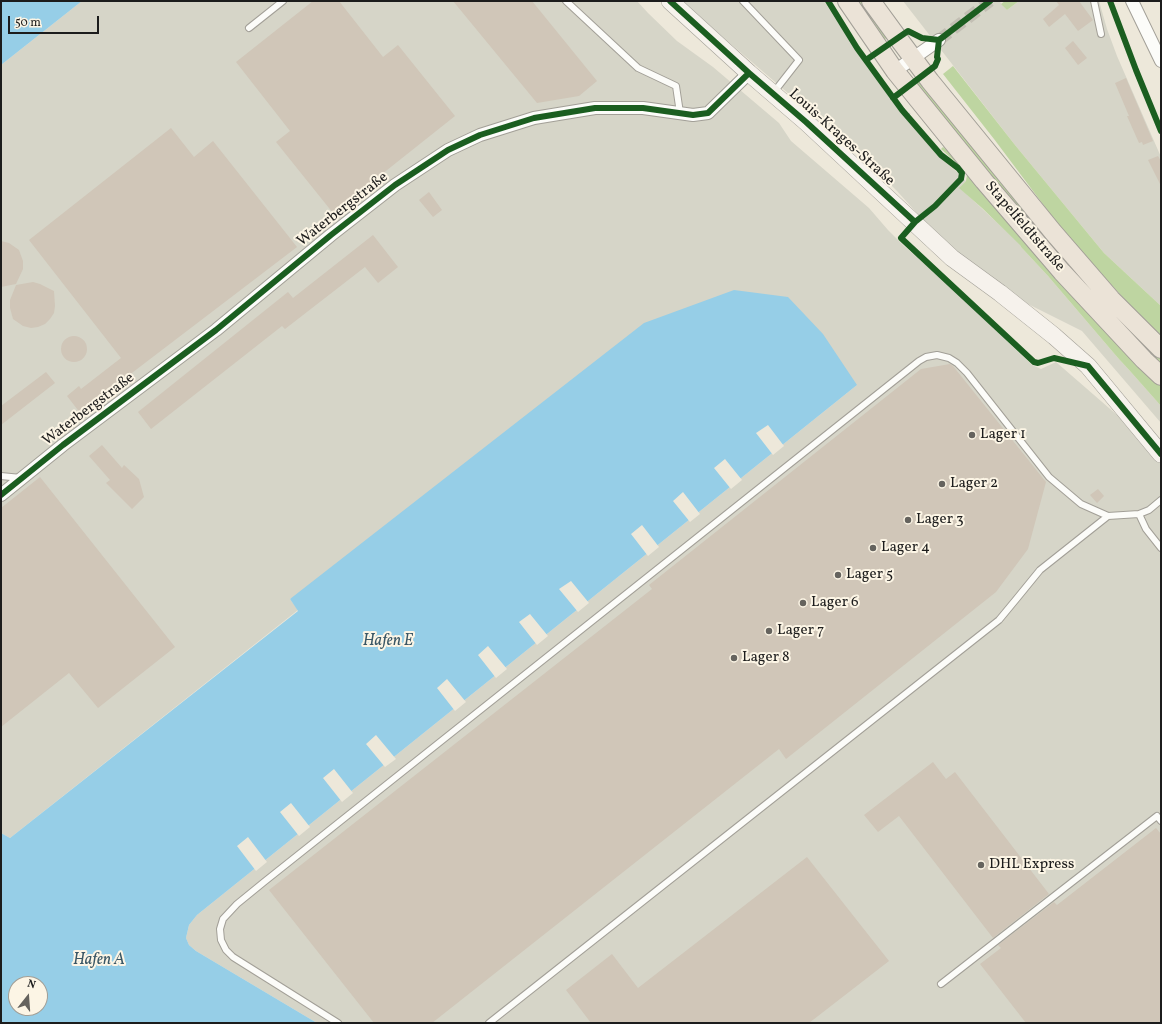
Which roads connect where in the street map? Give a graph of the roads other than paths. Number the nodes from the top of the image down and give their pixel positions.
1 (283, 1) edge
2 (566, 1) edge
3 (670, 1) edge
4 (743, 1) edge
5 (847, 1) edge
6 (871, 1) edge
7 (1094, 1) edge
8 (1132, 1) edge
9 (249, 28) dead end
10 (1101, 34) dead end
11 (939, 40) tunnel mouth
12 (913, 58) junction
13 (1161, 61) edge
14 (895, 71) junction
15 (749, 73) junction
16 (773, 93) junction
17 (680, 113) junction
18 (1161, 349) edge
19 (1161, 376) edge
20 (1161, 454) edge
21 (1, 476) edge
22 (22, 479) junction
23 (1, 495) edge
24 (1161, 500) edge
25 (1139, 514) junction
26 (1108, 516) junction
27 (1161, 548) edge
28 (1160, 816) edge
29 (940, 984) dead end
30 (338, 1023) edge
31 (489, 1023) edge

1 - 9 lane
2 - 17 lane
3 - 15 street, Louis-Krages-Straße
4 - 16 lane
5 - 14 main road, Stapelfeldtstraße
6 - 12 main road, Stapelfeldtstraße
7 - 10 lane
8 - 13 street
11 - 12 street
12 - 14 street
12 - 18 main road, Stapelfeldtstraße
14 - 19 main road, Stapelfeldtstraße
15 - 16 street, Louis-Krages-Straße
15 - 17 street, Waterbergstraße
16 - 20 street, Louis-Krages-Straße
17 - 22 street, Waterbergstraße
21 - 22 lane
22 - 23 street, Waterbergstraße
24 - 25 lane
25 - 26 lane
25 - 27 lane
26 - 30 lane
26 - 31 lane
28 - 29 lane

